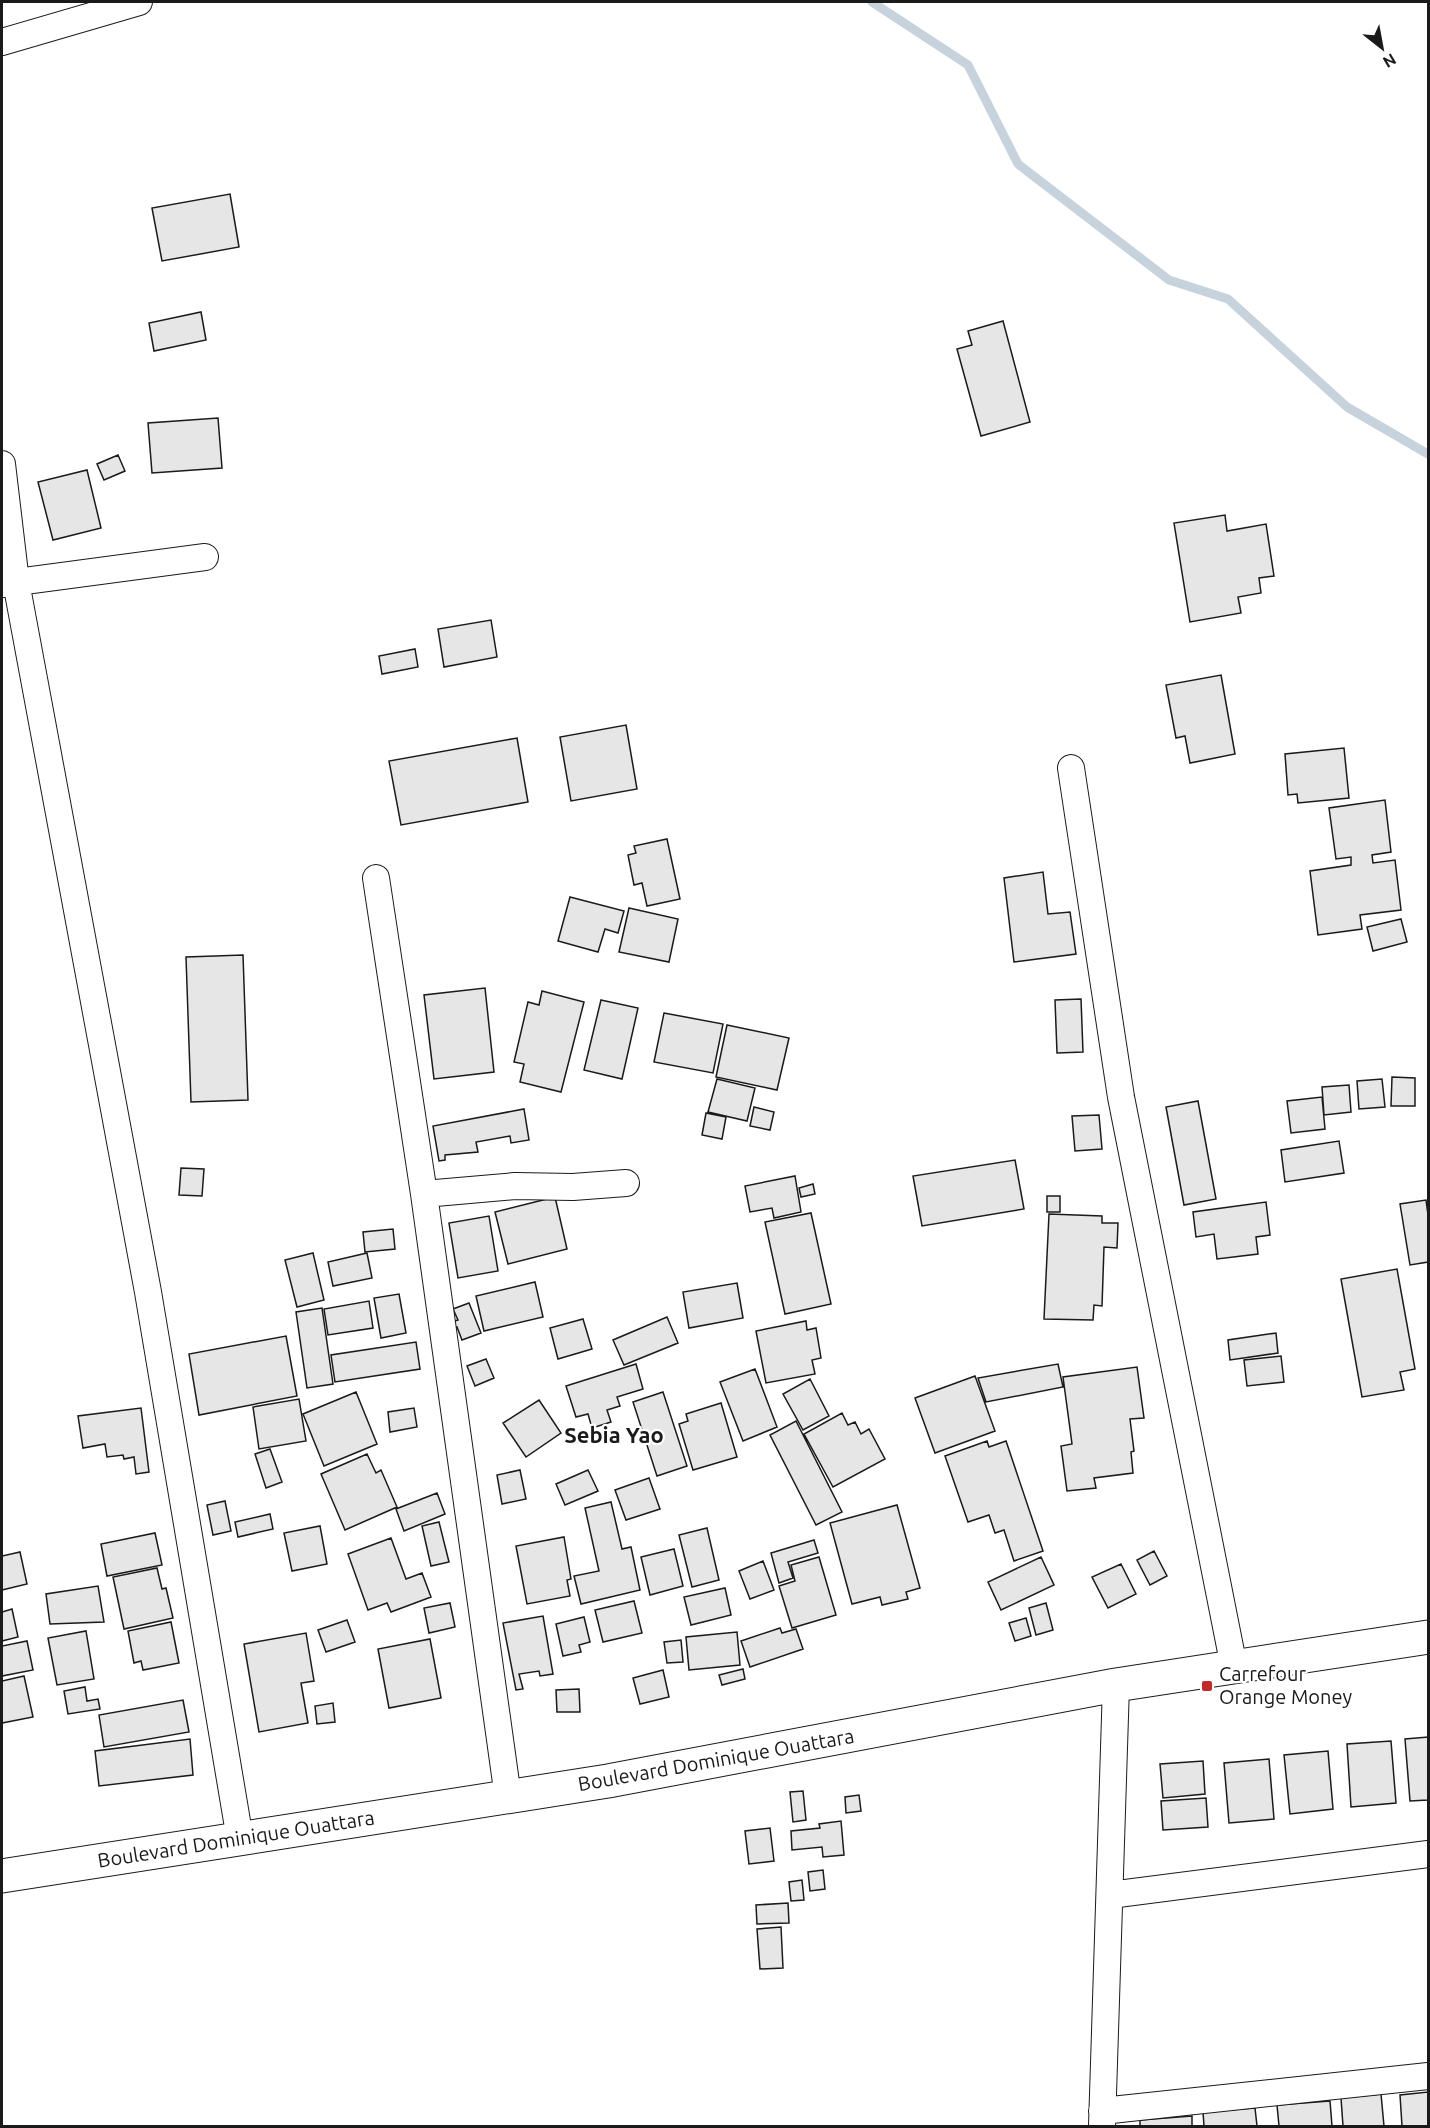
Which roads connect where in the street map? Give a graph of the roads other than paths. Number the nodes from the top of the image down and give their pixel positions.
1 (136, 2) edge
2 (2, 40) edge
3 (2, 464) edge
4 (205, 557) dead end
5 (9, 583) edge
6 (1071, 768) dead end
7 (376, 878) dead end
8 (626, 1183) dead end
9 (424, 1194) junction
10 (1428, 1637) edge
11 (1234, 1667) junction
12 (1116, 1685) junction
13 (508, 1797) junction
14 (240, 1839) junction
15 (1428, 1854) edge
16 (2, 1876) edge
17 (1110, 1895) junction
18 (1428, 2076) edge
19 (1102, 2119) edge

1 - 2 street
3 - 5 street
4 - 5 street
5 - 14 street
6 - 11 street
7 - 9 street
8 - 9 street
9 - 13 street
10 - 11 street, Boulevard Dominique Ouattara
11 - 12 street, Boulevard Dominique Ouattara
12 - 13 street, Boulevard Dominique Ouattara
12 - 17 street
13 - 14 street, Boulevard Dominique Ouattara
14 - 16 street, Boulevard Dominique Ouattara
15 - 17 street
17 - 19 street
18 - 19 street

